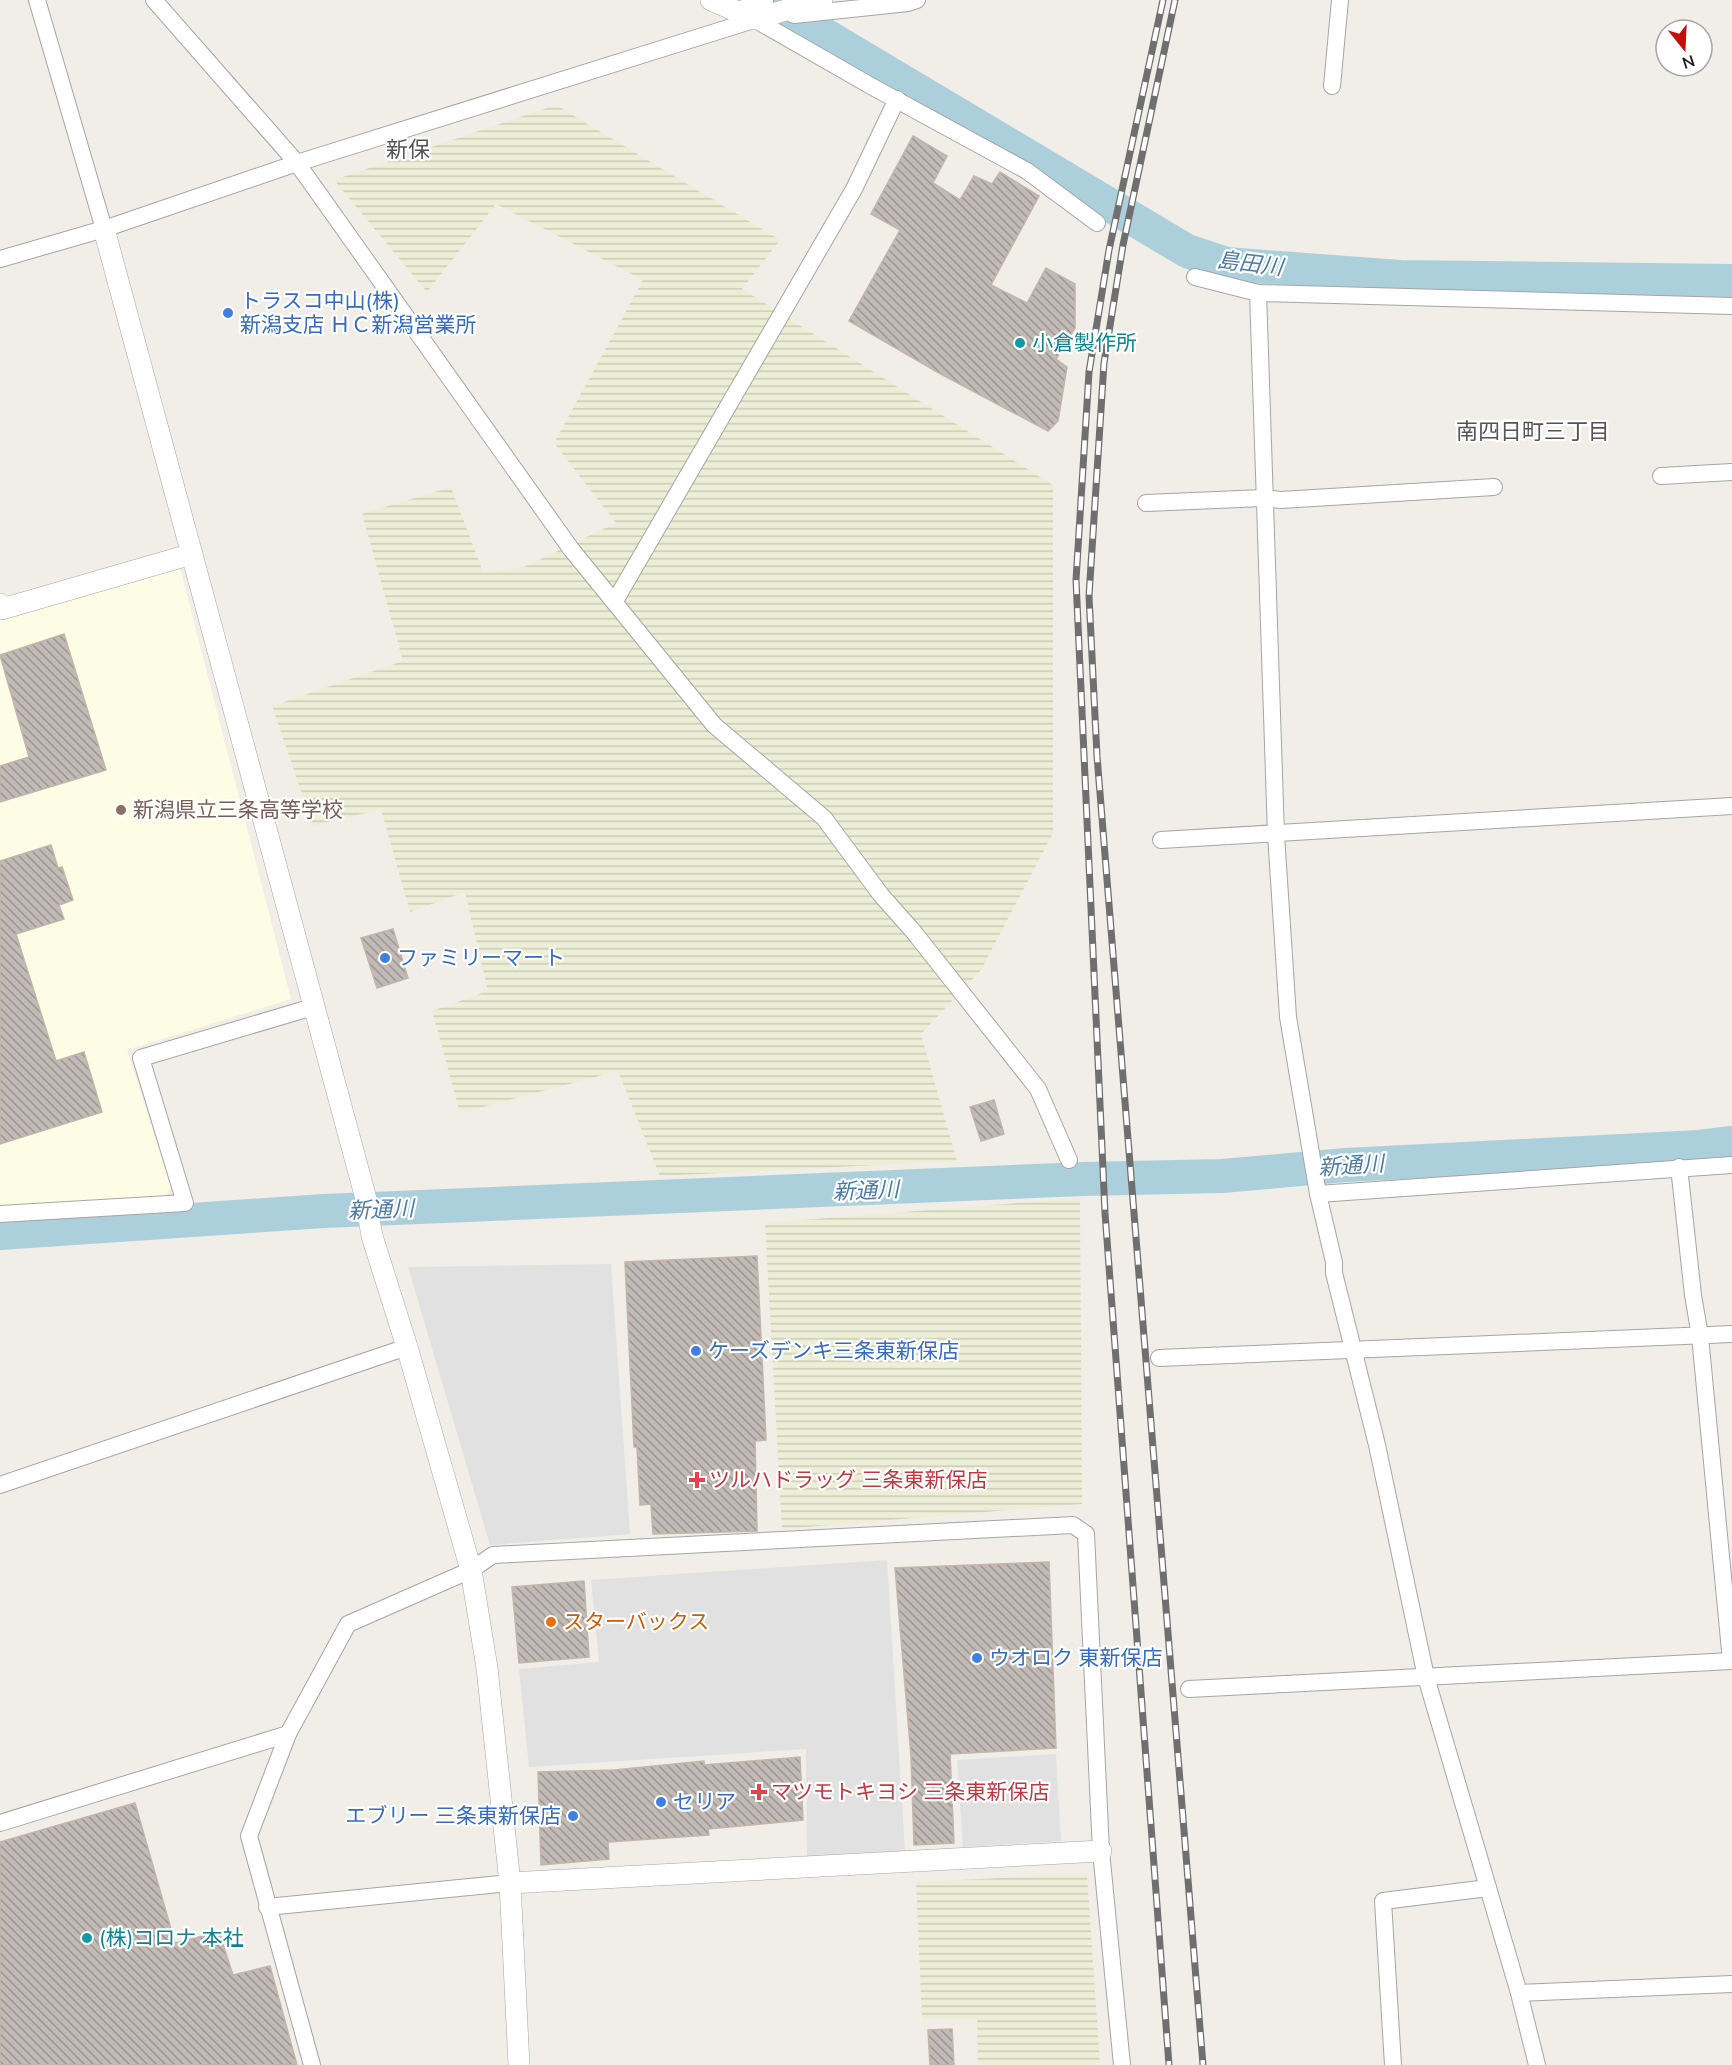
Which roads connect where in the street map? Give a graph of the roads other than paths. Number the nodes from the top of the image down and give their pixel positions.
1 (37, 0) edge
2 (154, 0) edge
3 (711, 0) edge
4 (765, 0) edge
5 (822, 0) edge
6 (917, 0) edge
7 (1340, 0) edge
8 (745, 15) junction
9 (1332, 86) dead end
10 (897, 99) junction
11 (297, 163) junction
12 (1097, 223) dead end
13 (104, 229) junction
14 (0, 259) edge
15 (1195, 277) dead end
16 (1258, 293) junction
17 (1732, 306) edge
18 (1732, 472) edge
19 (1661, 476) dead end
20 (1494, 487) dead end
21 (1263, 498) junction
22 (1146, 503) dead end
23 (192, 554) junction
24 (615, 601) junction
25 (0, 604) edge
26 (1732, 806) edge
27 (1276, 835) junction
28 (1161, 840) dead end
29 (313, 1007) junction
30 (1069, 1160) dead end
31 (1732, 1165) edge
32 (1679, 1167) junction
33 (1318, 1194) junction
34 (0, 1214) edge
35 (1732, 1335) edge
36 (1700, 1336) junction
37 (407, 1347) junction
38 (1352, 1352) junction
39 (1160, 1358) dead end
40 (0, 1485) edge
41 (471, 1570) junction
42 (1732, 1661) edge
43 (1426, 1677) junction
44 (1189, 1689) dead end
45 (288, 1734) junction
46 (0, 1823) edge
47 (1101, 1851) junction
48 (510, 1883) junction
49 (1488, 1888) junction
50 (267, 1906) junction
51 (1732, 1984) edge
52 (1519, 1993) junction
53 (312, 2065) edge
54 (519, 2065) edge
55 (1122, 2065) edge
56 (1393, 2065) edge
57 (1537, 2065) edge

1 - 13 street
2 - 11 street
3 - 8 street
4 - 8 street
5 - 8 street
6 - 8 street
7 - 9 street
8 - 10 street
8 - 11 street
10 - 12 street
10 - 24 street
11 - 13 street
11 - 24 street
13 - 14 street
13 - 23 street
15 - 16 street
16 - 17 street
16 - 21 street
18 - 19 street
20 - 21 street
21 - 22 street
21 - 27 street
23 - 25 street
23 - 29 street
24 - 30 street
26 - 27 street
27 - 28 street
27 - 33 street
29 - 34 street
29 - 37 street
31 - 32 street
32 - 33 street
32 - 36 street
33 - 38 street
35 - 36 street
36 - 38 street
36 - 42 street
37 - 40 street
37 - 41 street
38 - 39 street
38 - 43 street
41 - 45 street
41 - 47 street
41 - 48 street
42 - 43 street
43 - 44 street
43 - 49 street
45 - 46 street
45 - 50 street
47 - 48 street
47 - 55 street
48 - 50 street
48 - 54 street
49 - 52 street
49 - 56 street
50 - 53 street
51 - 52 street
52 - 57 street

